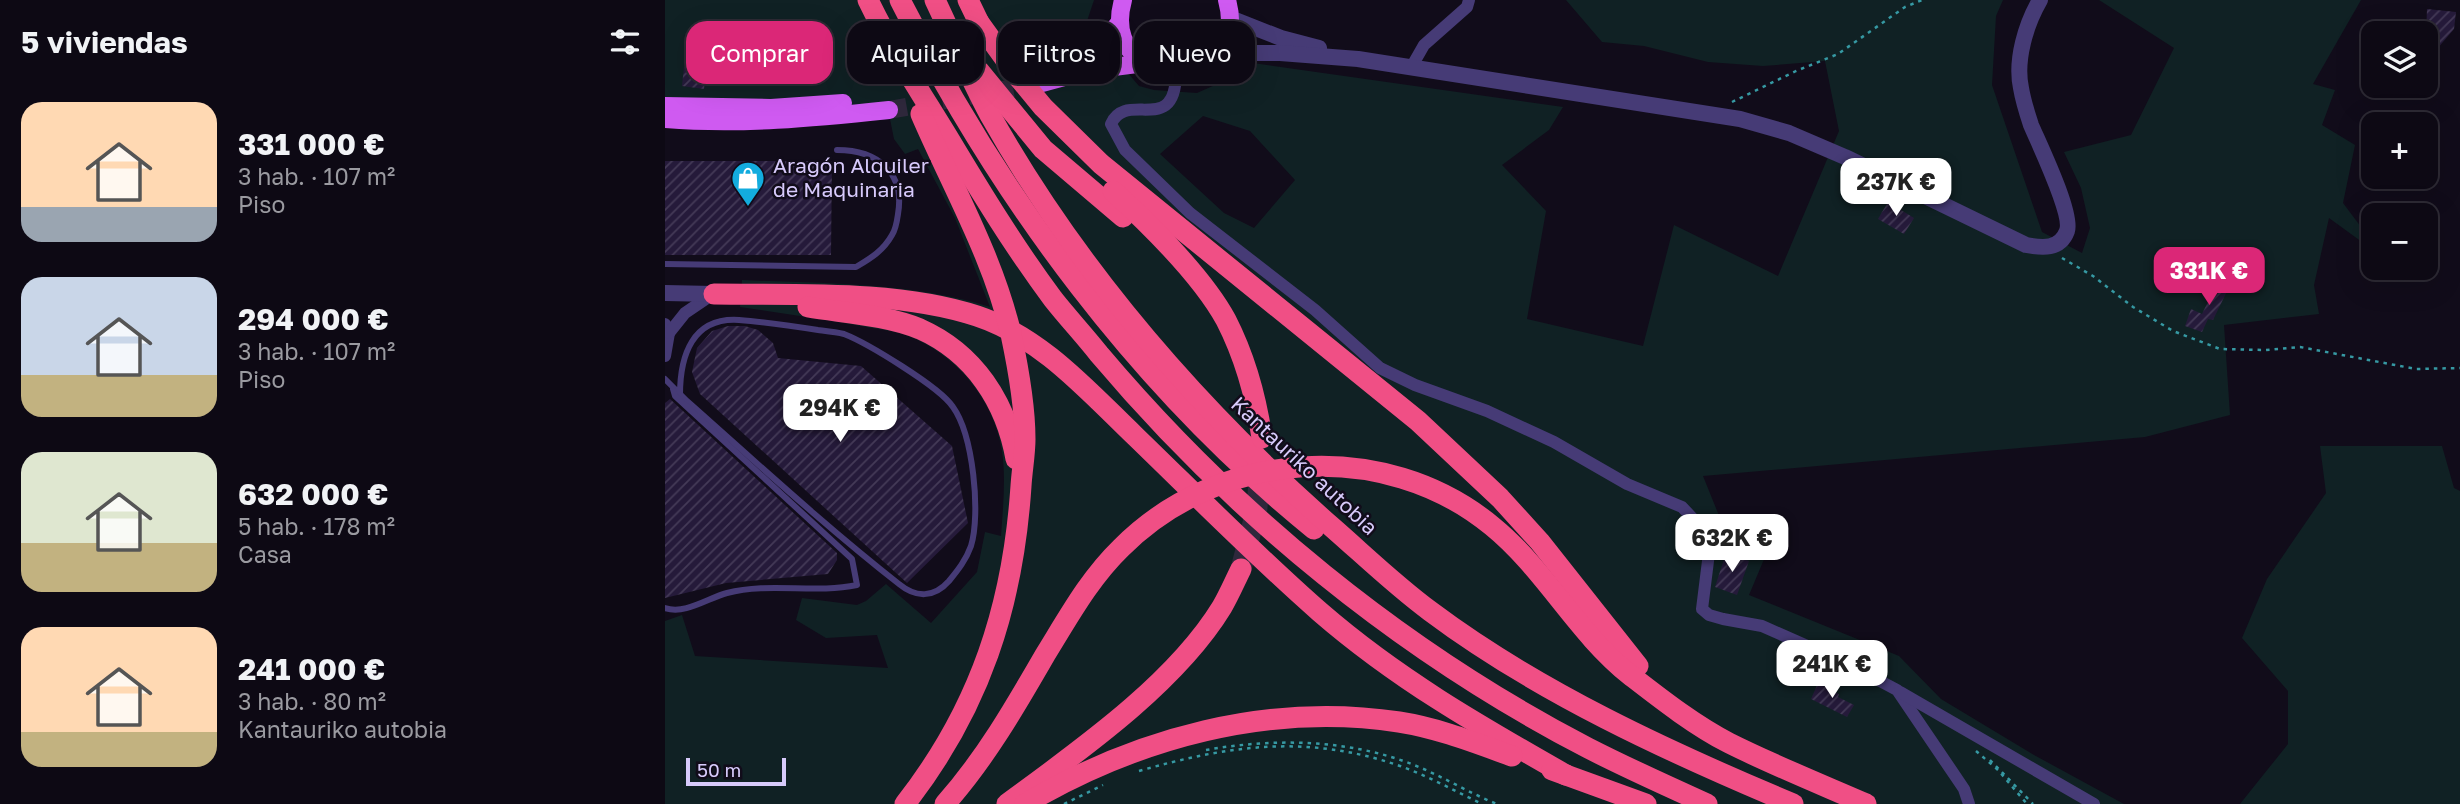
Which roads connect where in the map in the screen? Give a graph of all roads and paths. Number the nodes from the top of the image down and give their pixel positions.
1 (868, 0) edge
2 (901, 0) edge
3 (935, 0) edge
4 (1123, 0) edge
5 (1469, 0) edge
6 (1922, 0) edge
7 (2040, 0) edge
8 (1229, 9) edge
9 (973, 10) edge
10 (879, 21) edge
11 (945, 21) edge
12 (1121, 22) junction
13 (1255, 52) edge
14 (1134, 53) edge
15 (1359, 59) junction
16 (1134, 64) edge
17 (1412, 66) junction
18 (984, 77) edge
19 (908, 84) edge
20 (915, 84) edge
21 (975, 84) edge
22 (1177, 84) edge
23 (665, 106) edge
24 (1710, 114) junction
25 (665, 119) edge
26 (837, 150) dead end
27 (2048, 247) junction
28 (665, 264) edge
29 (1189, 271) junction
30 (665, 293) edge
31 (714, 294) junction
32 (667, 328) edge
33 (666, 352) edge
34 (2460, 368) edge
35 (665, 379) edge
36 (672, 386) junction
37 (680, 395) junction
38 (1262, 438) dead end
39 (1021, 488) junction
40 (1241, 569) tunnel mouth
41 (665, 608) edge
42 (1430, 611) junction
43 (1897, 690) junction
44 (1677, 709) junction
45 (1973, 749) dead end
46 (1566, 775) junction
47 (905, 804) edge
48 (945, 804) edge
49 (1007, 804) edge
50 (1025, 804) edge
51 (1056, 804) edge
52 (1064, 804) edge
53 (1482, 804) edge
54 (1497, 804) edge
55 (1646, 804) edge
56 (1707, 804) edge
57 (1793, 804) edge
58 (1866, 804) edge
59 (1969, 804) edge
60 (2027, 804) edge
61 (2094, 804) edge

1 - 10 highway
2 - 42 highway
3 - 11 highway, Kantauriko autobia
4 - 12 main road
5 - 17 street
6 - 24 path
7 - 27 street
8 - 15 street
9 - 29 highway
9 - 44 highway
12 - 14 main road
12 - 16 main road
13 - 15 street
15 - 17 street
17 - 24 street
18 - 29 highway
19 - 39 highway
20 - 56 highway
21 - 42 highway, Kantauriko autobia
22 - 43 street
23 - 25 main road
24 - 27 street
26 - 28 lane
27 - 34 path
29 - 38 highway
30 - 31 street
31 - 32 street
31 - 39 highway
31 - 46 highway
32 - 33 street
35 - 36 lane
36 - 37 lane
36 - 41 lane
37 - 37 lane
39 - 47 highway
40 - 49 highway
42 - 57 highway, Kantauriko autobia
43 - 59 street
43 - 61 street
44 - 48 highway
44 - 58 highway
45 - 60 path
46 - 50 highway
46 - 55 highway
51 - 52 path
53 - 54 path

